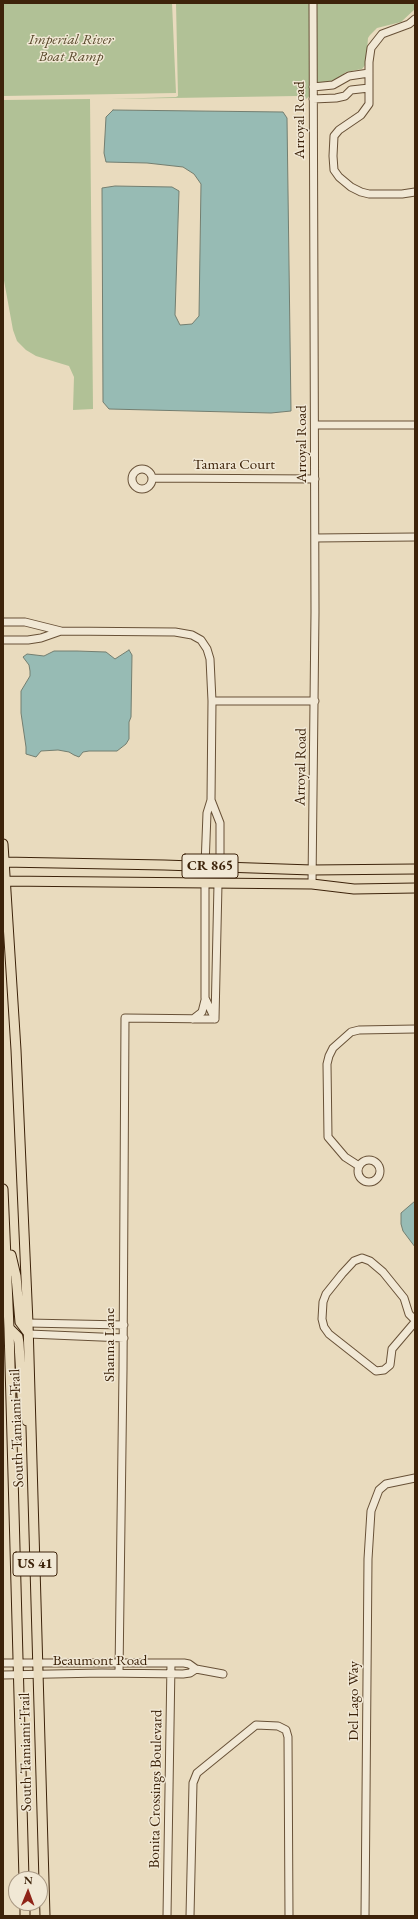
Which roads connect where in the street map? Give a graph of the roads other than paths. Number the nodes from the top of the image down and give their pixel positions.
1 (312, 3) edge
2 (415, 19) edge
3 (369, 73) junction
4 (313, 87) junction
5 (369, 88) junction
6 (313, 99) junction
7 (415, 192) edge
8 (314, 425) junction
9 (415, 425) edge
10 (152, 478) dead end
11 (315, 479) junction
12 (415, 537) edge
13 (315, 538) junction
14 (3, 622) edge
15 (61, 631) junction
16 (3, 640) edge
17 (315, 700) junction
18 (212, 701) junction
19 (212, 800) junction
20 (3, 844) edge
21 (4, 862) edge
22 (205, 866) junction
23 (220, 867) junction
24 (415, 869) edge
25 (312, 870) junction
26 (4, 881) edge
27 (205, 884) junction
28 (218, 884) junction
29 (312, 884) junction
30 (415, 888) edge
31 (205, 998) junction
32 (192, 1019) junction
33 (215, 1019) junction
34 (415, 1029) edge
35 (359, 1166) dead end
36 (3, 1189) edge
37 (6, 1234) junction
38 (415, 1321) edge
39 (28, 1323) junction
40 (124, 1325) junction
41 (10, 1328) junction
42 (29, 1334) junction
43 (124, 1338) junction
44 (32, 1443) junction
45 (415, 1478) edge
46 (19, 1662) junction
47 (38, 1662) junction
48 (3, 1663) edge
49 (120, 1663) junction
50 (171, 1663) junction
51 (196, 1668) junction
52 (119, 1673) junction
53 (19, 1674) junction
54 (38, 1674) junction
55 (171, 1674) junction
56 (223, 1674) dead end
57 (3, 1675) edge
58 (24, 1871) edge
59 (45, 1916) edge
60 (167, 1916) edge
61 (190, 1916) edge
62 (289, 1916) edge
63 (366, 1916) edge

1 - 4 street, Arroyal Road
2 - 3 street
3 - 4 street
3 - 5 street
4 - 6 street, Arroyal Road
5 - 6 street
5 - 7 street
6 - 8 street, Arroyal Road
8 - 9 street
8 - 11 street, Arroyal Road
10 - 11 street, Tamara Court
11 - 13 street, Arroyal Road
12 - 13 street
13 - 17 street, Arroyal Road
14 - 15 street
15 - 16 street
15 - 18 street
17 - 18 street
17 - 25 street, Arroyal Road
18 - 19 street
19 - 22 street
19 - 23 street
20 - 21 main road, South Tamiami Trail / US 41
21 - 22 main road, CR 865
21 - 26 main road, South Tamiami Trail / US 41
22 - 23 main road, CR 865
23 - 25 main road, CR 865
24 - 25 main road, CR 865
25 - 29 street, Arroyal Road
26 - 27 main road, CR 865
26 - 39 main road, South Tamiami Trail / US 41
27 - 28 main road, CR 865
27 - 31 street
28 - 29 main road, CR 865
28 - 33 street
29 - 30 main road, CR 865
31 - 32 street
31 - 33 street
32 - 33 street
32 - 40 street, Shanna Lane
34 - 35 street
36 - 37 main road, South Tamiami Trail / US 41
37 - 41 main road, South Tamiami Trail / US 41
37 - 42 main road
38 - 38 street
39 - 40 street
39 - 42 main road, South Tamiami Trail / US 41
40 - 43 street, Shanna Lane
41 - 44 main road
41 - 46 main road, South Tamiami Trail / US 41
42 - 43 street
42 - 44 main road, South Tamiami Trail / US 41
43 - 49 street, Shanna Lane
44 - 47 main road, South Tamiami Trail / US 41
45 - 63 street, Del Lago Way
46 - 47 street, Beaumont Road
46 - 48 street, Beaumont Road
46 - 53 main road, South Tamiami Trail / US 41
47 - 49 street, Beaumont Road
47 - 54 main road, South Tamiami Trail / US 41
49 - 50 street, Beaumont Road
49 - 52 street, Shanna Lane
50 - 51 street, Beaumont Road
50 - 55 street, Bonita Crossings Boulevard
51 - 55 street, Beaumont Road
51 - 56 street, Beaumont Road
52 - 54 street, Beaumont Road
52 - 55 street, Beaumont Road
53 - 54 street, Beaumont Road
53 - 57 street, Beaumont Road
53 - 58 main road, South Tamiami Trail / US 41
54 - 59 main road, South Tamiami Trail / US 41
55 - 60 street, Bonita Crossings Boulevard
61 - 62 street

